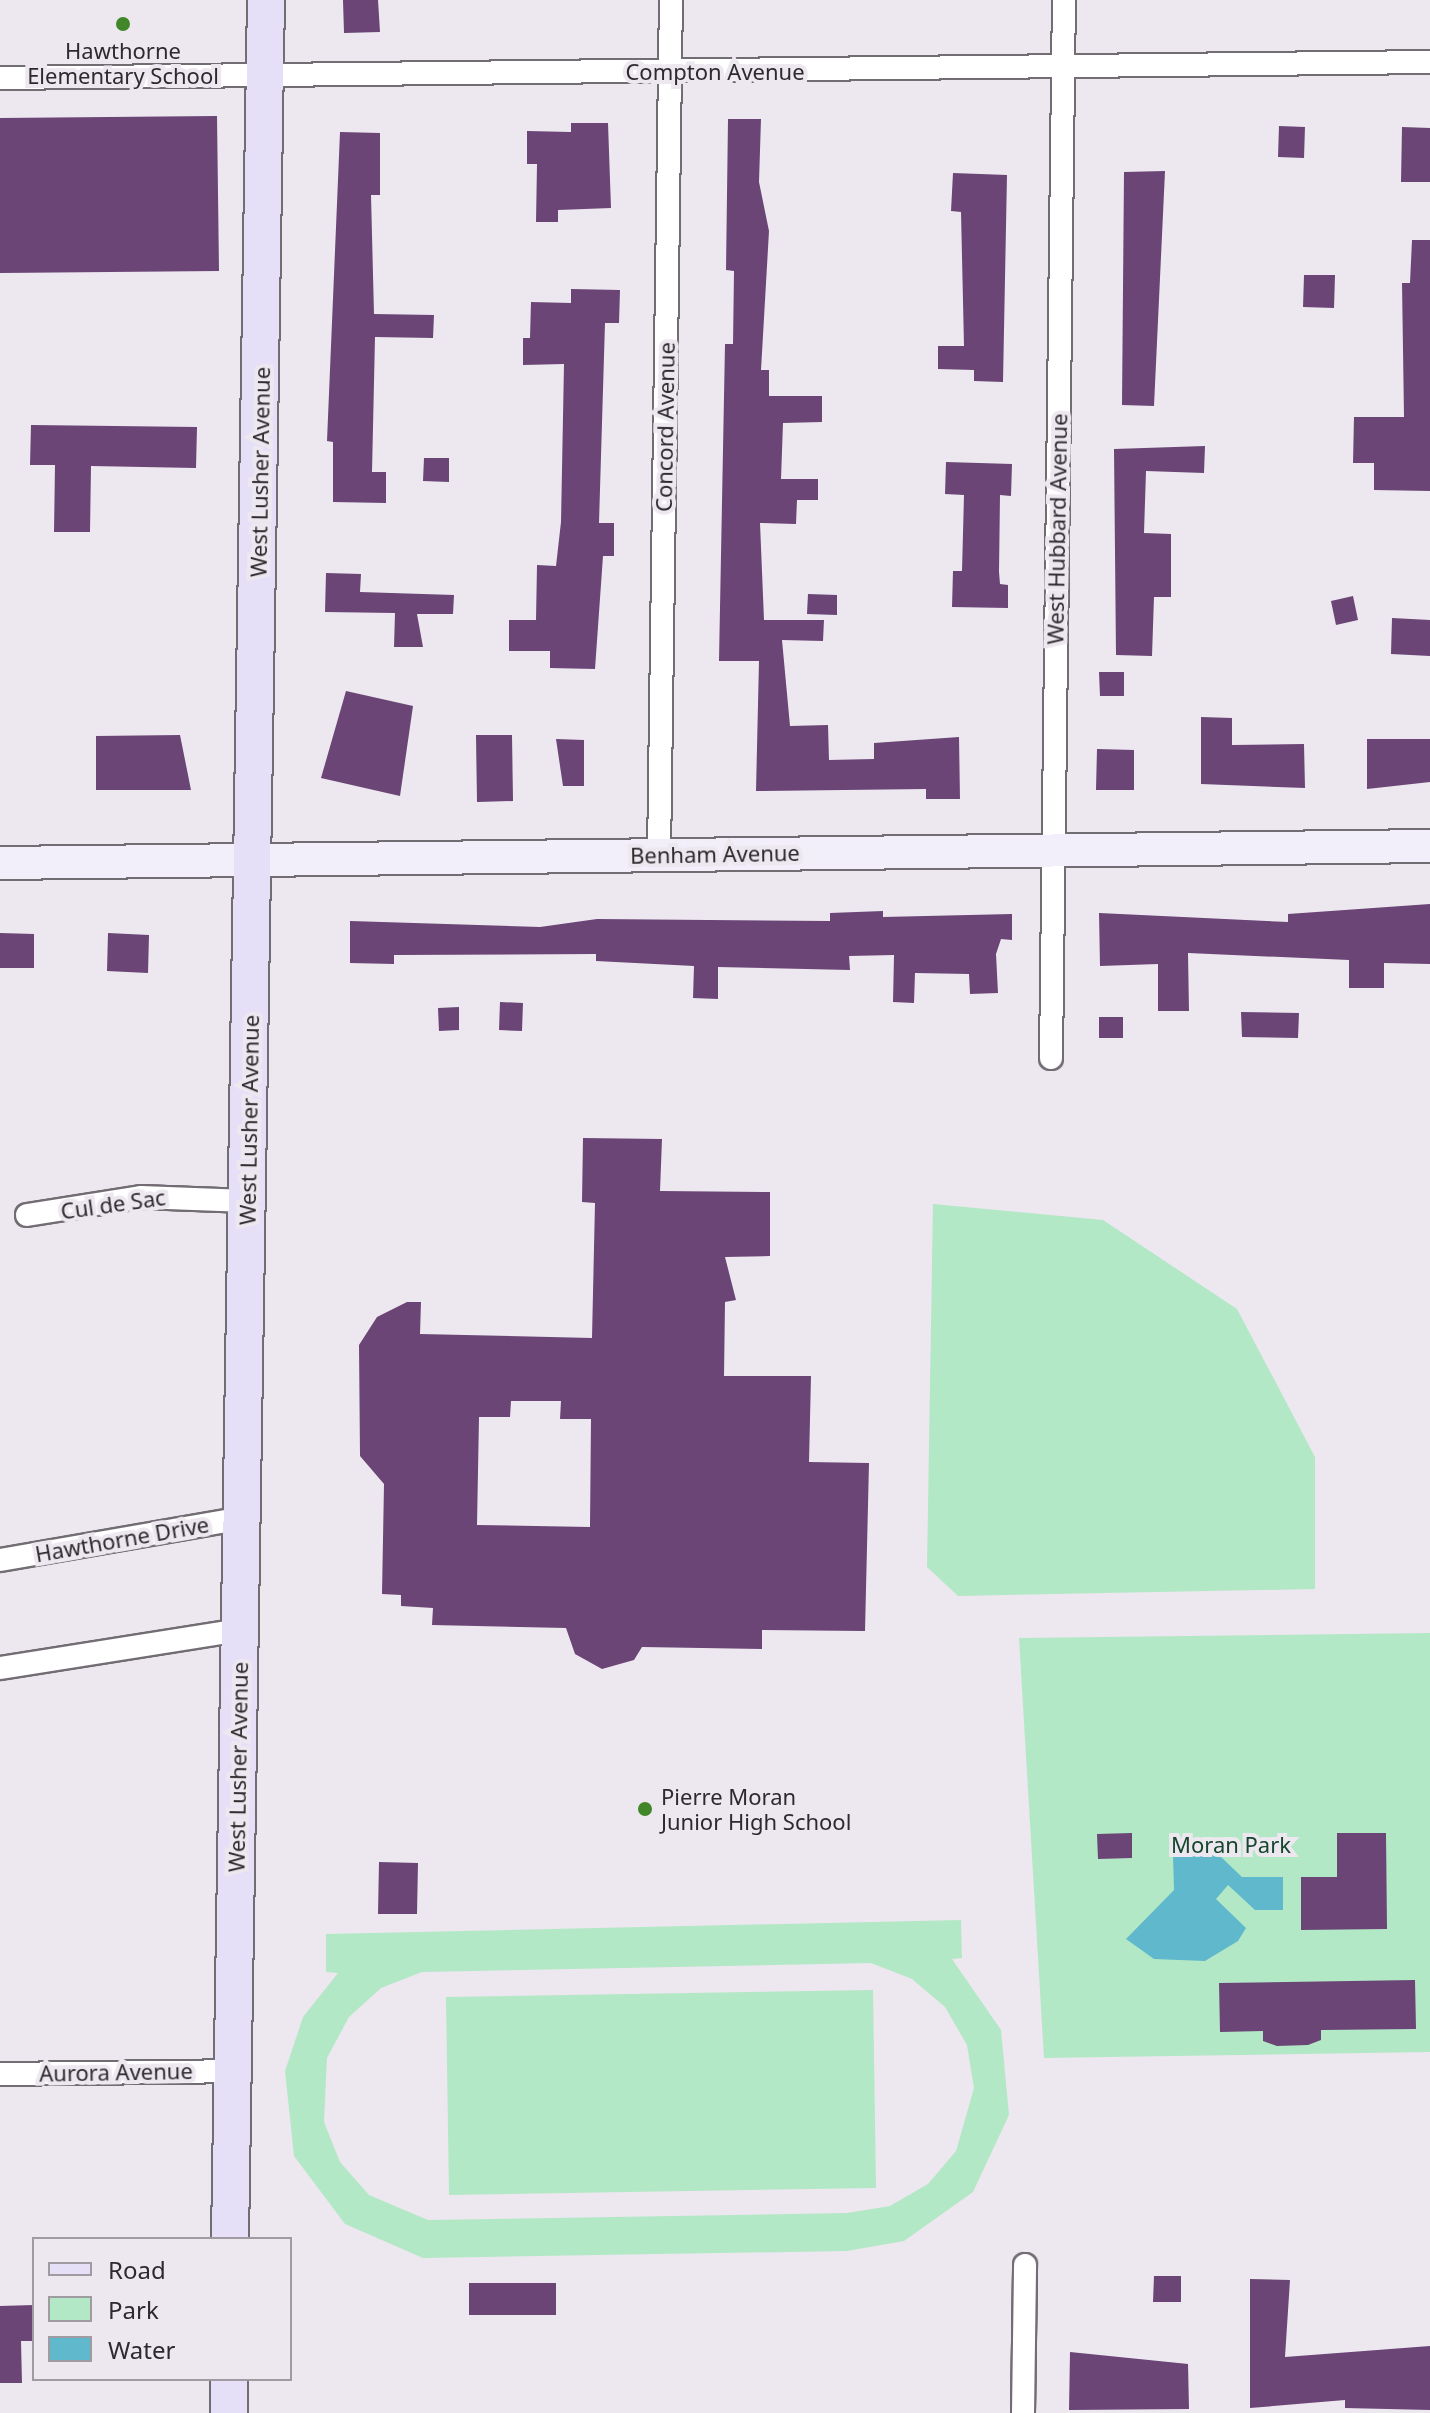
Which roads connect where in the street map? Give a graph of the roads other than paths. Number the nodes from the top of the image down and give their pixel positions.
1 (266, 0) edge
2 (671, 0) edge
3 (1064, 0) edge
4 (1430, 62) edge
5 (1063, 71) junction
6 (670, 72) junction
7 (264, 75) junction
8 (0, 78) edge
9 (1430, 846) edge
10 (1052, 849) junction
11 (659, 855) junction
12 (256, 856) junction
13 (0, 863) edge
14 (1051, 1058) dead end
15 (247, 1201) junction
16 (27, 1215) dead end
17 (243, 1518) junction
18 (0, 1560) edge
19 (241, 1630) junction
20 (0, 1668) edge
21 (232, 2071) junction
22 (0, 2074) edge
23 (230, 2237) edge
24 (1025, 2265) dead end
25 (229, 2381) edge
26 (229, 2413) edge
27 (1023, 2413) edge

1 - 7 main road, West Lusher Avenue
2 - 6 street, Concord Avenue
3 - 5 street, West Hubbard Avenue
4 - 5 street, Compton Avenue
5 - 6 street, Compton Avenue
5 - 10 street, West Hubbard Avenue
6 - 7 street, Compton Avenue
6 - 11 street, Concord Avenue
7 - 8 street, Compton Avenue
7 - 12 main road, West Lusher Avenue
9 - 10 main road, Benham Avenue
10 - 11 main road, Benham Avenue
10 - 14 street, West Hubbard Avenue
11 - 12 main road, Benham Avenue
12 - 13 main road, Benham Avenue
12 - 15 main road, West Lusher Avenue
15 - 16 street, Cul de Sac
15 - 17 main road, West Lusher Avenue
17 - 18 street, Hawthorne Drive
17 - 19 main road, West Lusher Avenue
19 - 20 street
19 - 21 main road, West Lusher Avenue
21 - 22 street, Aurora Avenue
21 - 23 main road, West Lusher Avenue
24 - 27 street
25 - 26 main road

